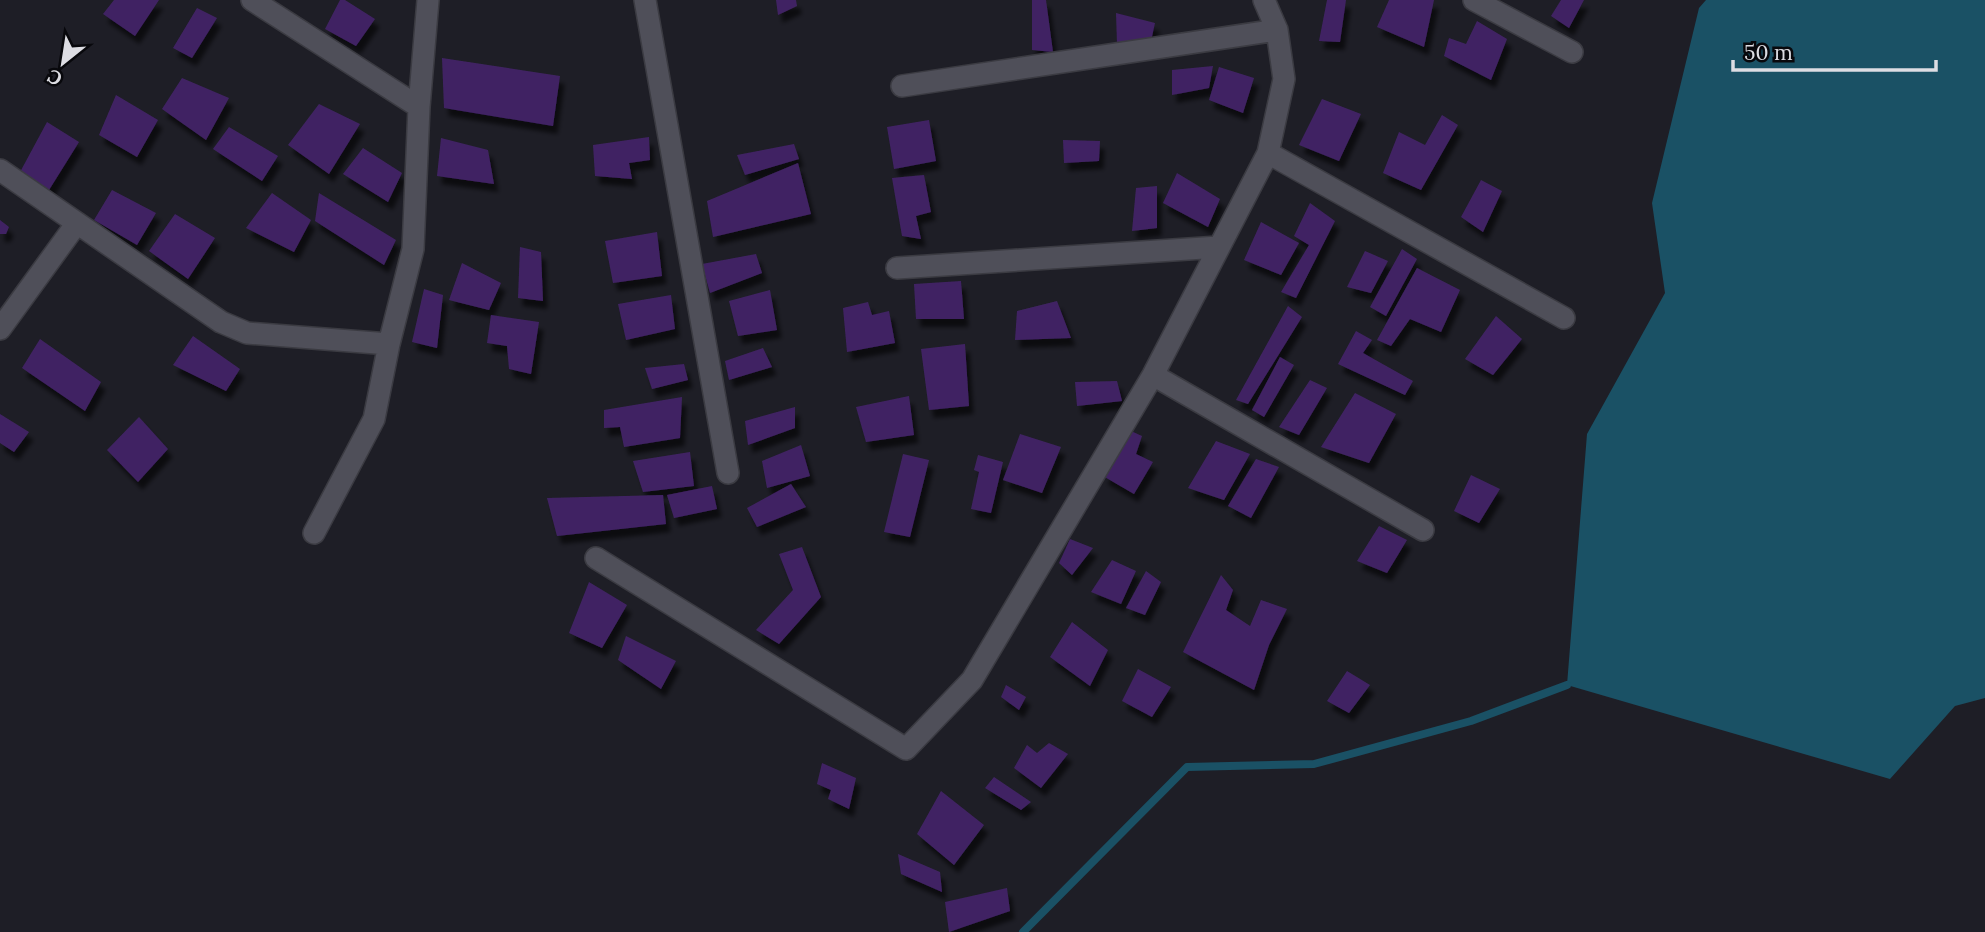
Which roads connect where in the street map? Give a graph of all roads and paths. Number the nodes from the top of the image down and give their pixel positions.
1 (252, 0) edge
2 (428, 0) edge
3 (645, 0) edge
4 (1264, 0) edge
5 (1474, 0) edge
6 (1277, 30) junction
7 (1572, 52) dead end
8 (902, 86) dead end
9 (419, 107) junction
10 (1268, 153) junction
11 (0, 170) edge
12 (77, 223) junction
13 (1219, 247) junction
14 (897, 268) dead end
15 (1564, 318) dead end
16 (0, 330) edge
17 (389, 344) junction
18 (1153, 375) junction
19 (728, 473) dead end
20 (1423, 530) dead end
21 (314, 533) dead end
22 (596, 558) dead end

1 - 9 street
2 - 9 street
3 - 19 street
4 - 6 street
5 - 7 street
6 - 8 street
6 - 10 street
9 - 17 street
10 - 13 street
10 - 15 street
11 - 12 street
12 - 16 street
12 - 17 street
13 - 14 street
13 - 18 street
17 - 21 street
18 - 20 street
18 - 22 street

